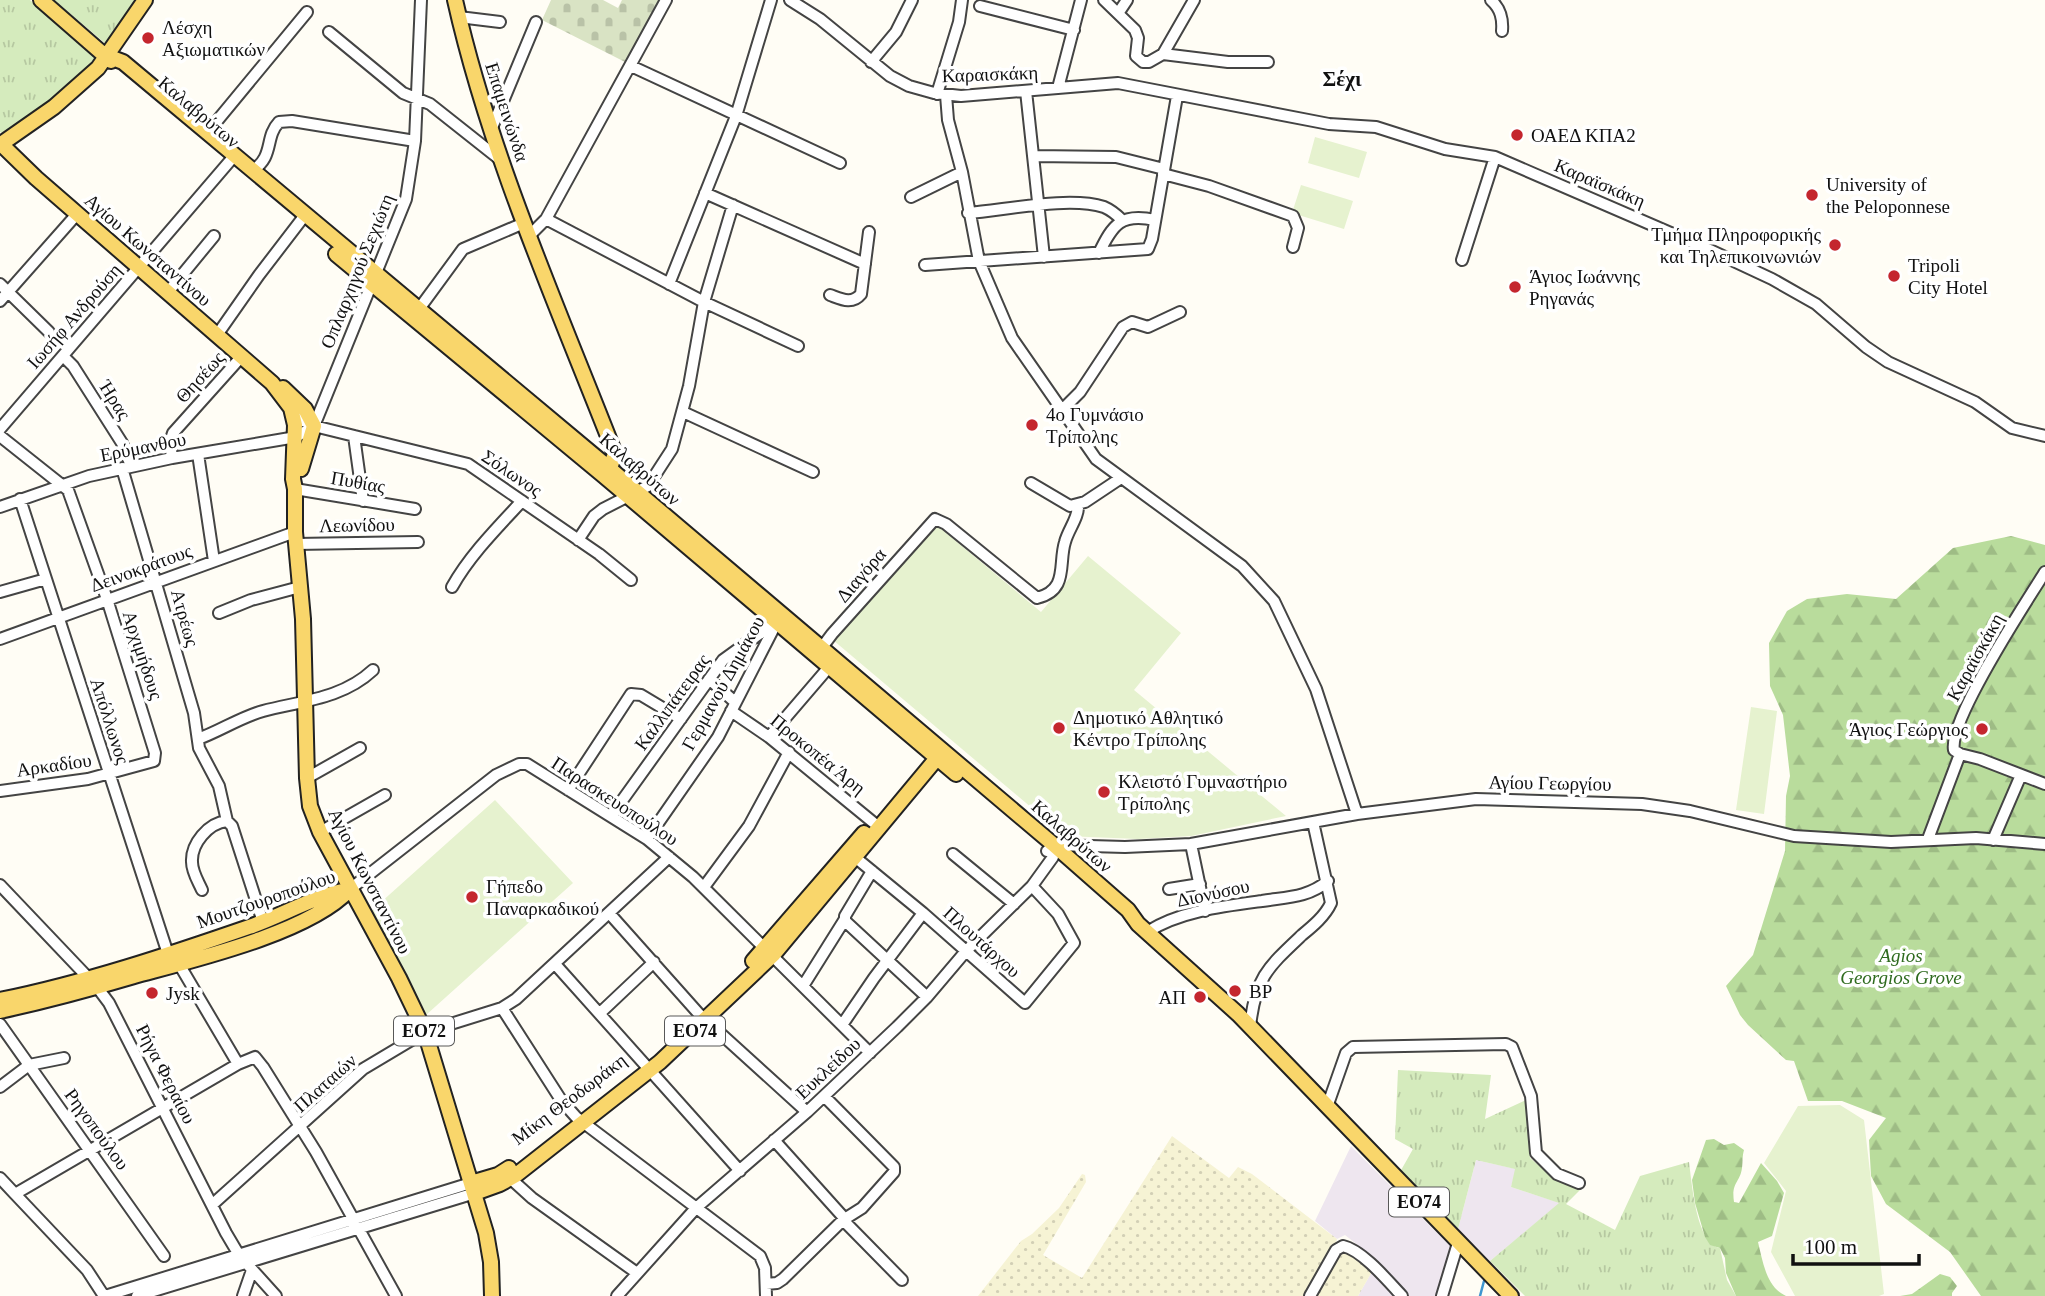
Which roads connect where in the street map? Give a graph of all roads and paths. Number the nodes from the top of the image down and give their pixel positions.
1 (41, 0) edge
2 (145, 0) edge
3 (421, 0) edge
4 (455, 0) edge
5 (666, 0) edge
6 (771, 0) edge
7 (790, 0) edge
8 (912, 0) edge
9 (962, 0) edge
10 (1082, 0) edge
11 (1104, 0) edge
12 (1127, 0) edge
13 (1194, 0) edge
14 (1491, 0) edge
15 (980, 6) dead end
16 (307, 12) dead end
17 (1119, 12) junction
18 (459, 17) junction
19 (499, 22) dead end
20 (536, 22) dead end
21 (1074, 30) junction
22 (1502, 31) dead end
23 (329, 32) dead end
24 (1163, 54) junction
25 (107, 55) junction
26 (871, 62) junction
27 (1143, 62) junction
28 (1268, 62) dead end
29 (631, 66) junction
30 (1135, 85) junction
31 (1059, 88) junction
32 (1026, 91) junction
33 (941, 94) junction
34 (1177, 96) junction
35 (418, 99) junction
36 (736, 116) junction
37 (491, 130) junction
38 (207, 133) junction
39 (415, 141) junction
40 (0, 144) edge
41 (1033, 156) junction
42 (1495, 157) junction
43 (232, 159) junction
44 (502, 161) junction
45 (840, 163) dead end
46 (252, 171) junction
47 (1164, 171) junction
48 (962, 172) junction
49 (705, 193) junction
50 (911, 197) dead end
51 (733, 205) junction
52 (1039, 206) junction
53 (968, 213) junction
54 (78, 214) junction
55 (302, 219) junction
56 (546, 219) junction
57 (1122, 220) junction
58 (1155, 220) junction
59 (527, 229) junction
60 (869, 232) dead end
61 (214, 236) dead end
62 (1293, 247) dead end
63 (1099, 253) junction
64 (1044, 257) junction
65 (1462, 260) dead end
66 (979, 261) junction
67 (866, 264) junction
68 (925, 265) dead end
69 (139, 268) junction
70 (374, 280) junction
71 (670, 284) junction
72 (2, 292) edge
73 (168, 292) junction
74 (830, 295) dead end
75 (704, 302) junction
76 (419, 309) junction
77 (1180, 312) dead end
78 (49, 332) dead end
79 (217, 335) junction
80 (799, 346) dead end
81 (63, 356) junction
82 (242, 356) junction
83 (272, 383) junction
84 (287, 401) junction
85 (1062, 410) junction
86 (683, 412) junction
87 (314, 426) junction
88 (0, 429) edge
89 (0, 436) edge
90 (354, 436) junction
91 (2045, 436) edge
92 (296, 437) junction
93 (198, 454) junction
94 (172, 458) junction
95 (302, 461) junction
96 (127, 467) junction
97 (606, 471) junction
98 (813, 472) dead end
99 (1121, 478) junction
100 (1031, 482) dead end
101 (63, 483) junction
102 (295, 489) junction
103 (632, 496) junction
104 (20, 499) junction
105 (522, 500) junction
106 (363, 501) junction
107 (1078, 505) junction
108 (0, 507) edge
109 (415, 509) dead end
110 (295, 538) junction
111 (578, 540) junction
112 (418, 542) dead end
113 (214, 561) junction
114 (2045, 572) edge
115 (46, 579) junction
116 (631, 580) dead end
117 (156, 581) junction
118 (300, 587) junction
119 (452, 587) dead end
120 (0, 593) edge
121 (107, 599) junction
122 (219, 613) dead end
123 (58, 617) junction
124 (779, 618) junction
125 (0, 639) edge
126 (818, 652) junction
127 (829, 667) junction
128 (373, 670) dead end
129 (709, 679) junction
130 (306, 702) junction
131 (733, 706) junction
132 (681, 719) junction
133 (769, 737) junction
134 (198, 739) junction
135 (360, 748) dead end
136 (789, 752) junction
137 (936, 752) junction
138 (1959, 754) junction
139 (154, 761) joint
140 (109, 775) junction
141 (2021, 775) junction
142 (307, 778) junction
143 (2045, 784) edge
144 (568, 790) junction
145 (0, 791) edge
146 (384, 794) dead end
147 (1357, 814) junction
148 (611, 816) junction
149 (227, 821) junction
150 (1313, 822) junction
151 (876, 825) junction
152 (320, 832) junction
153 (647, 839) junction
154 (1928, 839) junction
155 (1993, 839) junction
156 (1191, 844) junction
157 (2045, 844) edge
158 (1051, 851) junction
159 (953, 854) dead end
160 (669, 857) junction
161 (856, 858) junction
162 (872, 871) junction
163 (1328, 881) junction
164 (1199, 884) junction
165 (0, 886) edge
166 (1032, 886) junction
167 (704, 887) junction
168 (1169, 889) dead end
169 (202, 890) dead end
170 (349, 890) junction
171 (1014, 904) junction
172 (1206, 911) junction
173 (609, 913) junction
174 (923, 913) junction
175 (845, 919) junction
176 (263, 922) junction
177 (1143, 928) junction
178 (966, 951) junction
179 (769, 952) junction
180 (168, 954) junction
181 (887, 961) junction
182 (654, 962) junction
183 (179, 964) junction
184 (555, 964) junction
185 (93, 982) junction
186 (803, 986) junction
187 (927, 997) junction
188 (0, 1000) edge
189 (502, 1008) junction
190 (0, 1011) edge
191 (600, 1013) junction
192 (703, 1017) junction
193 (0, 1024) edge
194 (842, 1026) junction
195 (1250, 1027) junction
196 (425, 1032) junction
197 (870, 1053) junction
198 (64, 1058) dead end
199 (238, 1064) junction
200 (29, 1065) junction
201 (648, 1067) junction
202 (0, 1087) edge
203 (824, 1096) junction
204 (1327, 1107) junction
205 (164, 1109) junction
206 (807, 1112) junction
207 (580, 1120) junction
208 (300, 1128) junction
209 (775, 1140) junction
210 (90, 1149) junction
211 (740, 1171) junction
212 (0, 1178) edge
213 (511, 1179) junction
214 (1579, 1183) dead end
215 (473, 1188) junction
216 (15, 1194) junction
217 (213, 1204) junction
218 (696, 1208) junction
219 (844, 1219) junction
220 (356, 1223) junction
221 (1458, 1243) junction
222 (164, 1256) dead end
223 (245, 1262) junction
224 (638, 1273) junction
225 (902, 1280) dead end
226 (766, 1284) junction
227 (104, 1296) edge
228 (137, 1296) edge
229 (243, 1296) edge
230 (276, 1296) edge
231 (396, 1296) edge
232 (492, 1296) edge
233 (617, 1296) edge
234 (766, 1296) edge
235 (1310, 1296) edge
236 (1402, 1296) edge
237 (1442, 1296) edge
238 (1511, 1296) edge

1 - 25 main road, Καλαβρύτων
2 - 25 main road
3 - 35 street, Οπλαρχηγού Σεχιώτη
4 - 18 main road, Επαμεινώνδα
5 - 29 street
6 - 36 street
7 - 26 street, Καραισκάκη
8 - 26 street
9 - 33 street
10 - 21 street
11 - 17 street
12 - 17 street
13 - 24 street
14 - 22 street
15 - 21 street
16 - 38 street
17 - 27 street
18 - 19 street
18 - 37 main road, Επαμεινώνδα
20 - 37 street
21 - 31 street
23 - 35 street
24 - 27 street
24 - 28 street
25 - 38 main road, Καλαβρύτων
25 - 40 main road
25 - 43 main road, Καλαβρύτων
26 - 33 street, Καραισκάκη
27 - 30 street
29 - 36 street
29 - 56 street
30 - 31 street, Καραισκάκη
30 - 34 street, Καραισκάκη
31 - 32 street, Καραισκάκη
32 - 33 street, Καραισκάκη
32 - 41 street
33 - 48 street
34 - 42 street, Καραϊσκάκη
34 - 47 street
35 - 39 street, Οπλαρχηγού Σεχιώτη
35 - 44 street
36 - 45 street
36 - 49 street
37 - 44 main road, Επαμεινώνδα
38 - 43 main road, Καλαβρύτων
39 - 46 street
39 - 70 street, Οπλαρχηγού Σεχιώτη
40 - 54 main road, Αγίου Κωνσταντίνου
41 - 47 street
41 - 52 street
42 - 65 street
42 - 91 street, Καραϊσκάκη
43 - 46 main road, Καλαβρύτων
43 - 55 main road, Καλαβρύτων
43 - 69 street, Ιωσήφ Ανδρούση
44 - 59 main road, Επαμεινώνδα
46 - 55 main road, Καλαβρύτων
47 - 58 street
47 - 62 street
48 - 50 street
48 - 53 street
49 - 51 street
49 - 71 street
51 - 67 street
51 - 75 street
52 - 53 street
52 - 57 street
52 - 64 street
53 - 66 street
54 - 69 main road, Αγίου Κωνσταντίνου
54 - 72 street
55 - 70 main road, Καλαβρύτων
55 - 79 street
56 - 59 street
56 - 71 street
57 - 58 street
57 - 63 street
58 - 63 street
59 - 76 street
59 - 97 main road, Επαμεινώνδα
60 - 67 street
61 - 73 street
63 - 64 street
64 - 66 street
66 - 68 street
66 - 85 street
67 - 74 street
69 - 73 main road, Αγίου Κωνσταντίνου
69 - 81 street, Ιωσήφ Ανδρούση
70 - 76 main road, Καλαβρύτων
70 - 87 street, Οπλαρχηγού Σεχιώτη
70 - 97 main road, Καλαβρύτων
71 - 75 street
72 - 78 street
73 - 79 main road, Αγίου Κωνσταντίνου
75 - 80 street
75 - 86 street
76 - 97 main road, Καλαβρύτων
77 - 85 street
79 - 82 main road, Αγίου Κωνσταντίνου
81 - 88 street, Ιωσήφ Ανδρούση
81 - 96 street, Ήρας
82 - 83 main road, Αγίου Κωνσταντίνου
82 - 94 street, Θησέως
83 - 84 main road, Αγίου Κωνσταντίνου
83 - 87 main road, Αγίου Κωνσταντίνου
84 - 87 street
84 - 92 main road, Αγίου Κωνσταντίνου
85 - 99 street
86 - 98 street
86 - 103 street
87 - 90 street, Σόλωνος
87 - 92 street
87 - 95 main road, Αγίου Κωνσταντίνου
89 - 101 street
90 - 105 street, Σόλωνος
90 - 106 street
92 - 93 street, Ερύμανθου
92 - 95 main road
92 - 102 main road, Αγίου Κωνσταντίνου
93 - 94 street, Ερύμανθου
93 - 113 street
94 - 96 street, Ερύμανθου
95 - 102 main road, Αγίου Κωνσταντίνου
96 - 101 street, Ερύμανθου
96 - 117 street, Ατρέως
97 - 103 main road, Καλαβρύτων
99 - 107 street
99 - 147 street
100 - 107 street
101 - 104 street, Ερύμανθου
101 - 121 street, Αρχιμήδους
102 - 106 street, Πυθίας
102 - 110 main road, Αγίου Κωνσταντίνου
103 - 111 street
103 - 124 main road, Καλαβρύτων
104 - 108 street, Ερύμανθου
104 - 115 street, Απόλλωνος
105 - 111 street, Σόλωνος
105 - 119 street
106 - 109 street, Πυθίας
107 - 126 street, Διαγόρα
110 - 112 street, Λεωνίδου
110 - 113 street, Δεινοκράτους
110 - 118 main road, Αγίου Κωνσταντίνου
111 - 116 street, Σόλωνος
113 - 117 street, Δεινοκράτους
114 - 138 street, Καραϊσκάκη
115 - 120 street
115 - 123 street, Απόλλωνος
117 - 121 street, Δεινοκράτους
117 - 134 street, Ατρέως
118 - 122 street
118 - 130 main road, Αγίου Κωνσταντίνου
121 - 123 street, Δεινοκράτους
121 - 139 street, Αρχιμήδους
123 - 125 street, Δεινοκράτους
123 - 140 street, Απόλλωνος
124 - 126 main road, Καλαβρύτων
124 - 129 street, Καλλιπάτειρας
124 - 131 street, Γερμανού Δημάκου
126 - 127 main road, Καλαβρύτων
126 - 137 main road, Καλαβρύτων
127 - 133 street
127 - 137 main road, Καλαβρύτων
128 - 130 street
129 - 131 street, Προκοπέα Άρη
129 - 132 street, Καλλιπάτειρας
130 - 134 street
130 - 142 main road, Αγίου Κωνσταντίνου
131 - 133 street, Προκοπέα Άρη
131 - 153 street, Γερμανού Δημάκου
132 - 144 street
132 - 148 street, Καλλιπάτειρας
133 - 136 street, Προκοπέα Άρη
134 - 149 street, Ατρέως
135 - 142 street
136 - 151 street, Προκοπέα Άρη
136 - 167 street
137 - 151 main road, Μίκη Θεοδωράκη / ΕΟ74
137 - 158 main road, Καλαβρύτων / ΕΟ74
138 - 141 street
138 - 154 street, Καραϊσκάκη
139 - 140 street, Αρκαδίου
140 - 145 street, Αρκαδίου
140 - 180 street, Απόλλωνος
141 - 143 street
141 - 155 street
142 - 152 main road, Αγίου Κωνσταντίνου
144 - 148 street, Παρασκευοπούλου
144 - 170 street, Παρασκευοπούλου
146 - 152 street
147 - 150 street, Αγίου Γεωργίου
147 - 154 street, Αγίου Γεωργίου
148 - 153 street, Παρασκευοπούλου
149 - 169 street
149 - 176 street, Ατρέως
150 - 156 street, Αγίου Γεωργίου
150 - 163 street
151 - 161 main road, Μίκη Θεοδωράκη / ΕΟ74
151 - 179 main road, Μίκη Θεοδωράκη / ΕΟ74
152 - 170 main road, Αγίου Κωνσταντίνου
153 - 160 street, Παρασκευοπούλου
154 - 155 street, Αγίου Γεωργίου
155 - 157 street, Αγίου Γεωργίου
156 - 158 street, Αγίου Γεωργίου
156 - 164 street
158 - 166 street, Ευκλείδου
158 - 177 main road, Καλαβρύτων / ΕΟ74
159 - 171 street
160 - 167 street, Παρασκευοπούλου
160 - 173 street, Πλαταιών
161 - 162 street, Πλουτάρχου
161 - 179 main road, Μίκη Θεοδωράκη / ΕΟ74
162 - 174 street, Πλουτάρχου
162 - 175 street
163 - 172 street, Διονύσου
163 - 195 street
164 - 168 street
164 - 172 street
165 - 185 street, Ρήγα Φεραίου
166 - 171 street, Ευκλείδου
166 - 178 street, Πλουτάρχου
167 - 179 street, Παρασκευοπούλου
170 - 176 main road, Μουτζουροπούλου
170 - 183 main road, Μουτζουροπούλου
170 - 196 main road, Αγίου Κωνσταντίνου / ΕΟ72
171 - 178 street, Ευκλείδου
172 - 177 street, Διονύσου
173 - 182 street
173 - 184 street, Πλαταιών
174 - 178 street, Πλουτάρχου
174 - 181 street
175 - 181 street
175 - 186 street
176 - 180 main road, Μουτζουροπούλου
177 - 195 main road, Καλαβρύτων / ΕΟ74
178 - 187 street, Ευκλείδου
179 - 186 street, Παρασκευοπούλου
179 - 192 main road, Μίκη Θεοδωράκη / ΕΟ74
180 - 183 street
180 - 185 main road, Μουτζουροπούλου
181 - 187 street
181 - 194 street
182 - 191 street
182 - 192 street
183 - 185 main road, Μουτζουροπούλου
183 - 199 street
184 - 189 street, Πλαταιών
184 - 191 street
185 - 188 main road, Μουτζουροπούλου
185 - 190 main road, Μουτζουροπούλου
185 - 205 street, Ρήγα Φεραίου
186 - 194 street, Παρασκευοπούλου
187 - 197 street, Ευκλείδου
189 - 196 street, Πλαταιών
189 - 207 street
191 - 201 street
192 - 201 main road, Μίκη Θεοδωράκη / ΕΟ74
192 - 206 street
193 - 200 street, Ρηγοπούλου
194 - 197 street, Παρασκευοπούλου
195 - 204 main road, Καλαβρύτων / ΕΟ74
196 - 208 street, Πλαταιών
196 - 215 main road, Αγίου Κωνσταντίνου / ΕΟ72
197 - 203 street, Ευκλείδου
198 - 200 street
199 - 205 street
199 - 208 street
200 - 202 street
200 - 210 street, Ρηγοπούλου
201 - 207 main road, Μίκη Θεοδωράκη / ΕΟ74
201 - 211 street
203 - 206 street, Ευκλείδου
203 - 219 street
204 - 214 street
204 - 221 main road, ΕΟ74
205 - 210 street
205 - 217 street, Ρήγα Φεραίου
206 - 209 street, Ευκλείδου
207 - 213 main road, Μίκη Θεοδωράκη / ΕΟ74
207 - 215 main road, Μίκη Θεοδωράκη / ΕΟ74
207 - 218 street
208 - 217 street, Πλαταιών
208 - 220 street
209 - 211 street, Ευκλείδου
209 - 219 street
210 - 216 street
210 - 222 street, Ρηγοπούλου
211 - 218 street, Ευκλείδου
212 - 216 street
213 - 215 main road, Μίκη Θεοδωράκη / ΕΟ74
213 - 224 street
215 - 220 street, Μίκη Θεοδωράκη
215 - 232 main road, ΕΟ72
216 - 227 street
217 - 223 street, Ρήγα Φεραίου
218 - 224 street, Ευκλείδου
218 - 226 street
219 - 225 street
219 - 226 street
220 - 223 street, Μίκη Θεοδωράκη
220 - 231 street
221 - 237 street
221 - 238 main road, ΕΟ74
223 - 227 street, Μίκη Θεοδωράκη
223 - 228 street, Μίκη Θεοδωράκη
223 - 229 street
223 - 230 street, Ρήγα Φεραίου
224 - 233 street, Ευκλείδου
226 - 234 street
235 - 236 street

